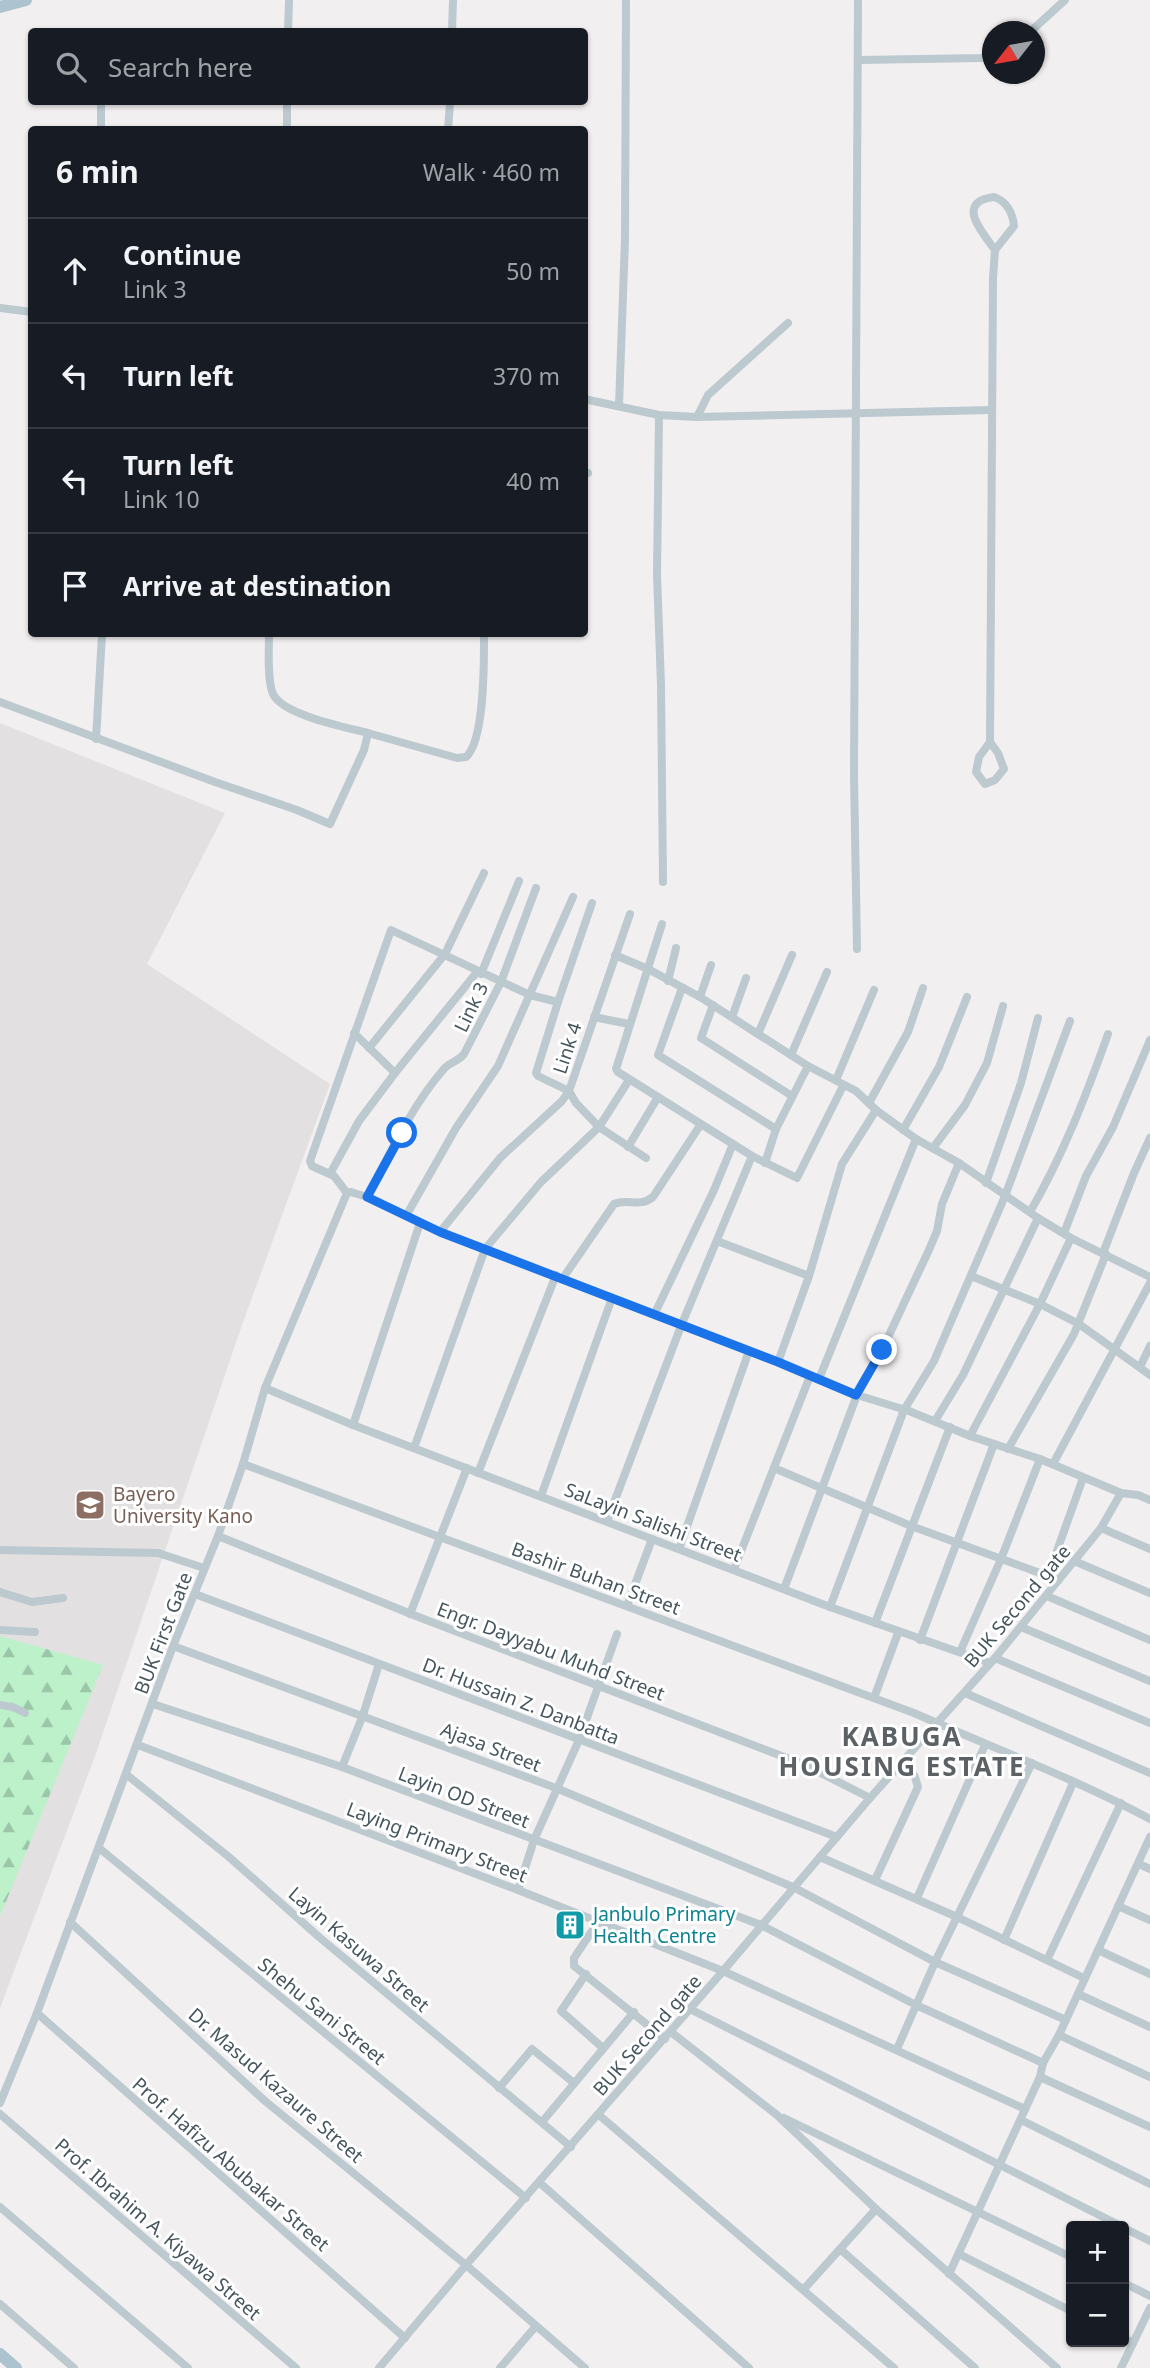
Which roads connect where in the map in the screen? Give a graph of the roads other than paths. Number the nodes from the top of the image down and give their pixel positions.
1 (26, 0) edge
2 (289, 0) edge
3 (453, 0) edge
4 (626, 0) edge
5 (858, 0) edge
6 (1065, 0) edge
7 (0, 7) edge
8 (1042, 21) edge
9 (288, 28) edge
10 (452, 28) edge
11 (982, 58) edge
12 (858, 60) junction
13 (101, 105) edge
14 (287, 105) edge
15 (450, 105) edge
16 (101, 126) edge
17 (287, 126) edge
18 (448, 126) edge
19 (995, 250) junction
20 (0, 308) edge
21 (28, 312) edge
22 (788, 323) dead end
23 (588, 399) edge
24 (620, 406) junction
25 (991, 410) junction
26 (857, 412) junction
27 (659, 415) junction
28 (697, 417) junction
29 (102, 637) edge
30 (269, 637) edge
31 (484, 637) edge
32 (0, 702) edge
33 (368, 733) junction
34 (96, 739) junction
35 (990, 742) junction
36 (484, 873) dead end
37 (519, 881) dead end
38 (663, 882) dead end
39 (536, 888) dead end
40 (573, 897) dead end
41 (592, 903) dead end
42 (630, 914) dead end
43 (662, 924) dead end
44 (676, 948) dead end
45 (857, 949) dead end
46 (445, 954) junction
47 (615, 955) junction
48 (792, 955) dead end
49 (711, 965) dead end
50 (648, 969) junction
51 (827, 972) dead end
52 (479, 973) junction
53 (746, 978) dead end
54 (668, 981) junction
55 (500, 982) junction
56 (682, 988) junction
57 (923, 989) dead end
58 (874, 990) dead end
59 (530, 995) junction
60 (699, 997) junction
61 (967, 997) dead end
62 (558, 1002) junction
63 (713, 1005) junction
64 (1003, 1006) dead end
65 (594, 1017) junction
66 (732, 1017) junction
67 (1038, 1018) dead end
68 (1070, 1021) dead end
69 (629, 1024) junction
70 (354, 1033) junction
71 (758, 1034) junction
72 (1108, 1034) dead end
73 (1150, 1040) edge
74 (369, 1048) junction
75 (791, 1055) junction
76 (808, 1066) junction
77 (395, 1073) junction
78 (629, 1080) junction
79 (840, 1083) junction
80 (569, 1091) junction
81 (792, 1096) junction
82 (658, 1097) junction
83 (869, 1102) junction
84 (876, 1110) junction
85 (701, 1124) junction
86 (599, 1127) junction
87 (776, 1129) junction
88 (903, 1130) junction
89 (1150, 1138) edge
90 (916, 1139) junction
91 (733, 1144) junction
92 (628, 1147) junction
93 (933, 1148) junction
94 (752, 1156) junction
95 (646, 1158) dead end
96 (765, 1163) junction
97 (959, 1163) junction
98 (330, 1174) junction
99 (986, 1183) junction
100 (347, 1193) junction
101 (1005, 1196) junction
102 (367, 1197) junction
103 (1030, 1212) junction
104 (406, 1216) junction
105 (1038, 1218) junction
106 (420, 1223) junction
107 (440, 1232) junction
108 (1067, 1236) junction
109 (718, 1241) junction
110 (485, 1249) junction
111 (1105, 1253) junction
112 (560, 1276) junction
113 (809, 1276) junction
114 (971, 1276) junction
115 (1150, 1277) edge
116 (1150, 1283) edge
117 (1003, 1289) junction
118 (612, 1298) junction
119 (1040, 1304) junction
120 (654, 1315) junction
121 (1079, 1324) junction
122 (681, 1326) junction
123 (1150, 1346) edge
124 (1116, 1349) junction
125 (749, 1351) junction
126 (778, 1362) junction
127 (1140, 1367) junction
128 (1150, 1375) edge
129 (814, 1378) junction
130 (265, 1388) junction
131 (856, 1395) junction
132 (904, 1410) junction
133 (935, 1421) junction
134 (353, 1425) junction
135 (950, 1427) junction
136 (970, 1436) junction
137 (994, 1444) junction
138 (414, 1448) junction
139 (1009, 1449) junction
140 (1040, 1459) junction
141 (243, 1464) junction
142 (1053, 1464) junction
143 (467, 1468) junction
144 (774, 1468) junction
145 (478, 1473) junction
146 (1083, 1478) junction
147 (822, 1489) junction
148 (1121, 1493) junction
149 (541, 1496) junction
150 (1150, 1500) edge
151 (867, 1507) junction
152 (607, 1521) junction
153 (911, 1526) junction
154 (1101, 1528) junction
155 (218, 1536) junction
156 (439, 1536) junction
157 (652, 1539) junction
158 (958, 1542) junction
159 (678, 1549) junction
160 (1150, 1549) edge
161 (0, 1550) edge
162 (1002, 1559) junction
163 (1074, 1561) junction
164 (204, 1567) junction
165 (734, 1569) junction
166 (1048, 1576) junction
167 (1059, 1580) junction
168 (784, 1589) junction
169 (0, 1592) edge
170 (1150, 1592) edge
171 (195, 1594) junction
172 (1047, 1596) junction
173 (64, 1598) dead end
174 (626, 1606) junction
175 (830, 1607) junction
176 (411, 1614) junction
177 (875, 1623) junction
178 (1021, 1627) junction
179 (0, 1630) edge
180 (35, 1632) dead end
181 (898, 1633) junction
182 (617, 1634) dead end
183 (920, 1640) junction
184 (1150, 1640) edge
185 (173, 1646) junction
186 (960, 1652) junction
187 (993, 1660) junction
188 (379, 1664) junction
189 (1150, 1681) edge
190 (598, 1685) junction
191 (965, 1693) junction
192 (874, 1698) junction
193 (153, 1704) junction
194 (0, 1705) edge
195 (25, 1713) dead end
196 (363, 1715) junction
197 (1150, 1723) edge
198 (938, 1724) junction
199 (579, 1740) junction
200 (138, 1745) junction
201 (985, 1745) junction
202 (905, 1761) junction
203 (1032, 1763) junction
204 (342, 1767) junction
205 (1150, 1773) edge
206 (127, 1775) junction
207 (1073, 1783) junction
208 (556, 1788) junction
209 (870, 1798) junction
210 (1121, 1803) junction
211 (1150, 1819) edge
212 (837, 1837) junction
213 (1150, 1837) edge
214 (534, 1840) junction
215 (99, 1848) junction
216 (820, 1857) junction
217 (1139, 1864) junction
218 (1150, 1869) edge
219 (874, 1880) junction
220 (793, 1887) junction
221 (518, 1890) junction
222 (917, 1898) junction
223 (1118, 1906) junction
224 (957, 1917) junction
225 (1150, 1920) edge
226 (71, 1922) junction
227 (598, 1922) junction
228 (761, 1925) junction
229 (1004, 1940) junction
230 (1098, 1950) junction
231 (1047, 1960) junction
232 (935, 1962) junction
233 (723, 1972) junction
234 (1150, 1974) edge
235 (586, 1975) junction
236 (1084, 1978) junction
237 (1078, 1994) junction
238 (916, 2005) junction
239 (690, 2009) junction
240 (634, 2012) junction
241 (37, 2013) junction
242 (1066, 2020) junction
243 (1150, 2027) edge
244 (668, 2035) junction
245 (1059, 2035) junction
246 (603, 2048) junction
247 (897, 2049) junction
248 (1043, 2063) junction
249 (1040, 2077) junction
250 (1150, 2077) edge
251 (574, 2083) junction
252 (499, 2088) junction
253 (0, 2103) edge
254 (1025, 2109) junction
255 (0, 2113) edge
256 (599, 2115) junction
257 (776, 2115) junction
258 (1020, 2120) junction
259 (542, 2122) junction
260 (1150, 2127) edge
261 (571, 2147) junction
262 (1000, 2165) junction
263 (540, 2183) junction
264 (1150, 2184) edge
265 (526, 2198) junction
266 (0, 2207) edge
267 (876, 2209) junction
268 (979, 2211) junction
269 (1110, 2221) edge
270 (1129, 2230) edge
271 (1150, 2241) edge
272 (841, 2249) junction
273 (959, 2254) junction
274 (1066, 2254) edge
275 (466, 2265) junction
276 (949, 2274) junction
277 (1126, 2284) edge
278 (804, 2290) junction
279 (1150, 2296) edge
280 (0, 2304) edge
281 (1066, 2308) edge
282 (1150, 2308) edge
283 (536, 2326) junction
284 (405, 2338) junction
285 (1129, 2341) edge
286 (1133, 2343) junction
287 (0, 2354) edge
288 (16, 2368) edge
289 (74, 2368) edge
290 (188, 2368) edge
291 (296, 2368) edge
292 (379, 2368) edge
293 (500, 2368) edge
294 (585, 2368) edge
295 (749, 2368) edge
296 (894, 2368) edge
297 (975, 2368) edge
298 (1057, 2368) edge
299 (1121, 2368) edge

1 - 7 main road
2 - 9 street
3 - 10 street
4 - 24 street
5 - 12 street
6 - 8 street
11 - 12 street
12 - 26 street
13 - 16 street
14 - 17 street
15 - 18 street
19 - 19 street
19 - 25 street
20 - 21 street
22 - 28 street
23 - 24 street
24 - 27 street
25 - 26 street
25 - 35 street
26 - 28 street
26 - 45 street
27 - 28 street
27 - 38 street
29 - 34 street
30 - 33 street
31 - 33 street
32 - 34 street
33 - 34 street
35 - 35 street
36 - 46 street
37 - 52 street
39 - 55 street, Link 3
40 - 59 street
41 - 62 street
42 - 47 street, Link 4
43 - 50 street
44 - 54 street
46 - 52 street
46 - 70 street
46 - 74 street
47 - 50 street
47 - 65 street, Link 4
48 - 71 street
49 - 60 street
50 - 54 street
50 - 69 street
51 - 75 street
52 - 55 street
52 - 77 street
53 - 66 street
54 - 56 street
55 - 59 street
55 - 102 street, Link 3
56 - 60 street
56 - 87 street
57 - 83 street
58 - 79 street
59 - 62 street
59 - 104 street
60 - 63 street
61 - 88 street
62 - 80 street
63 - 66 street
63 - 81 street
64 - 93 street
65 - 69 street
65 - 80 street, Link 4
66 - 71 street
67 - 99 street
68 - 101 street
69 - 78 street
70 - 74 street
70 - 98 street
71 - 75 street
72 - 103 street
73 - 108 street
74 - 77 street
75 - 76 street
76 - 79 street
76 - 81 street
77 - 98 street
78 - 82 street
78 - 86 street
79 - 83 street
79 - 96 street
80 - 86 street
80 - 107 street, Link 4
81 - 87 street
82 - 85 street
82 - 92 street
83 - 84 street
84 - 88 street
84 - 113 street
85 - 91 street
85 - 112 street
86 - 92 street
86 - 110 street
87 - 96 street
88 - 90 street
89 - 111 street
90 - 93 street
90 - 129 street
91 - 94 street
91 - 120 street
92 - 95 street
93 - 97 street
94 - 96 street
94 - 109 street
94 - 122 street
97 - 99 street
97 - 131 street
98 - 100 street
99 - 101 street
100 - 102 street
100 - 130 street, BUK First Gate
101 - 103 street
101 - 114 street
102 - 104 street
103 - 105 street
104 - 106 street
105 - 108 street
105 - 117 street
106 - 107 street
106 - 134 street
107 - 110 street
108 - 111 street
108 - 119 street
109 - 113 street
109 - 122 street
110 - 112 street
110 - 138 street
111 - 115 street
111 - 121 street
112 - 118 street
112 - 145 street
113 - 126 street
114 - 117 street
114 - 132 street
116 - 124 street
117 - 119 street
117 - 133 street
118 - 120 street
118 - 149 street
119 - 121 street
119 - 136 street
120 - 122 street
121 - 124 street
121 - 139 street
122 - 125 street
122 - 152 street
123 - 127 street
124 - 127 street
124 - 142 street
125 - 126 street
125 - 159 street
126 - 129 street
127 - 128 street
129 - 131 street
129 - 144 street
130 - 134 street, SaLayin Salishi Street
130 - 141 street, BUK First Gate
131 - 132 street
131 - 147 street
132 - 133 street
132 - 151 street
133 - 135 street
134 - 138 street, SaLayin Salishi Street
135 - 136 street
135 - 153 street
136 - 137 street
137 - 139 street
137 - 158 street
138 - 143 street, SaLayin Salishi Street
139 - 140 street
140 - 142 street
140 - 162 street
141 - 155 street, BUK First Gate
141 - 156 street, Bashir Buhan Street
142 - 146 street
143 - 145 street, SaLayin Salishi Street
143 - 156 street
144 - 147 street
144 - 165 street
145 - 149 street, SaLayin Salishi Street
146 - 148 street
146 - 166 street
147 - 151 street
147 - 168 street
148 - 150 street
148 - 154 street, BUK Second gate
149 - 152 street, SaLayin Salishi Street
151 - 153 street
151 - 175 street
152 - 157 street, SaLayin Salishi Street
153 - 158 street
153 - 177 street
154 - 160 street
154 - 163 street, BUK Second gate
155 - 164 street, BUK First Gate
155 - 176 street, Engr. Dayyabu Muhd Street
156 - 174 street, Bashir Buhan Street
156 - 176 street
157 - 159 street, SaLayin Salishi Street
157 - 174 street
158 - 162 street
158 - 183 street
159 - 165 street, SaLayin Salishi Street
161 - 164 street
162 - 166 street
162 - 186 street
163 - 167 street, BUK Second gate
163 - 170 street
164 - 171 street, BUK First Gate
165 - 168 street, SaLayin Salishi Street
166 - 167 street
167 - 172 street, BUK Second gate
168 - 175 street, SaLayin Salishi Street
169 - 173 street
171 - 185 street, BUK First Gate
171 - 188 street, Dr. Hussain Z. Danbatta
172 - 178 street, BUK Second gate
172 - 184 street
174 - 192 street, Bashir Buhan Street
175 - 177 street, SaLayin Salishi Street
176 - 190 street, Engr. Dayyabu Muhd Street
177 - 181 street, SaLayin Salishi Street
178 - 187 street, BUK Second gate
178 - 189 street
179 - 180 street
181 - 183 street, SaLayin Salishi Street
181 - 192 street
182 - 190 street
183 - 186 street, SaLayin Salishi Street
185 - 193 street, BUK First Gate
185 - 196 street, Ajasa Street
186 - 187 street, SaLayin Salishi Street
187 - 191 street, BUK Second gate
187 - 197 street, SaLayin Salishi Street
188 - 196 street
188 - 199 street, Dr. Hussain Z. Danbatta
190 - 199 street
190 - 209 street, Engr. Dayyabu Muhd Street
191 - 198 street, BUK Second gate
191 - 205 street
192 - 198 street, Bashir Buhan Street
193 - 200 street, BUK First Gate
193 - 204 street, Layin OD Street
194 - 195 street
196 - 204 street
196 - 208 street, Ajasa Street
198 - 201 street, Bashir Buhan Street
198 - 202 street, BUK Second gate
199 - 208 street
199 - 212 street, Dr. Hussain Z. Danbatta
200 - 206 street, BUK First Gate
200 - 221 street, Laying Primary Street
201 - 203 street, Bashir Buhan Street
201 - 222 street
202 - 209 street, BUK Second gate
202 - 219 street
203 - 207 street, Bashir Buhan Street
203 - 224 street
204 - 214 street, Layin OD Street
206 - 215 street, BUK First Gate
206 - 252 street, Layin Kasuwa Street
207 - 210 street, Bashir Buhan Street
207 - 229 street
208 - 214 street
208 - 220 street, Ajasa Street
209 - 212 street, BUK Second gate
210 - 211 street, Bashir Buhan Street
210 - 231 street
212 - 216 street, BUK Second gate
213 - 217 street
214 - 221 street
214 - 228 street, Layin OD Street
215 - 226 street, BUK First Gate
215 - 265 street, Shehu Sani Street
216 - 219 street
216 - 220 street, BUK Second gate
217 - 218 street
217 - 223 street
219 - 222 street
220 - 228 street, BUK Second gate
220 - 232 street, Ajasa Street
221 - 227 street, Laying Primary Street
222 - 224 street
223 - 225 street
223 - 230 street
224 - 229 street
224 - 232 street
226 - 241 street, BUK First Gate
226 - 275 street, Dr. Masud Kazaure Street
227 - 233 street, Laying Primary Street
227 - 235 street
228 - 233 street, BUK Second gate
228 - 238 street, Layin OD Street
229 - 231 street
230 - 234 street
230 - 236 street
231 - 236 street
232 - 238 street
232 - 242 street, Ajasa Street
233 - 239 street, BUK Second gate
233 - 247 street, Laying Primary Street
235 - 240 street
235 - 246 street
236 - 237 street
237 - 242 street
237 - 243 street
238 - 247 street
238 - 248 street, Layin OD Street
239 - 244 street, BUK Second gate
239 - 262 street
240 - 244 street
240 - 246 street
241 - 253 street, BUK First Gate
241 - 284 street, Prof. Hafizu Abubakar Street
242 - 245 street
244 - 256 street, BUK Second gate
244 - 257 street
245 - 248 street
245 - 250 street
246 - 251 street
247 - 254 street, Laying Primary Street
248 - 249 street
249 - 254 street
249 - 260 street
251 - 252 street
251 - 259 street
252 - 259 street, Layin Kasuwa Street
254 - 258 street
255 - 291 street, Prof. Ibrahim A. Kiyawa Street
256 - 261 street, BUK Second gate
256 - 278 street
257 - 267 street
257 - 268 street
258 - 262 street
258 - 264 street
259 - 261 street, Layin Kasuwa Street
261 - 263 street, BUK Second gate
262 - 268 street
262 - 269 street
263 - 265 street, BUK Second gate
263 - 295 street
265 - 275 street, BUK Second gate
266 - 290 street
267 - 272 street
267 - 276 street
268 - 273 street
268 - 274 street
270 - 271 street
272 - 278 street
272 - 297 street
273 - 276 street
273 - 281 street
275 - 283 street, Dr. Masud Kazaure Street
275 - 284 street, BUK Second gate
276 - 298 street
277 - 279 street
278 - 296 street
280 - 289 street
282 - 286 street
283 - 293 street
283 - 294 street, Dr. Masud Kazaure Street
284 - 292 street, BUK Second gate
285 - 286 street
286 - 299 street
287 - 288 main road

